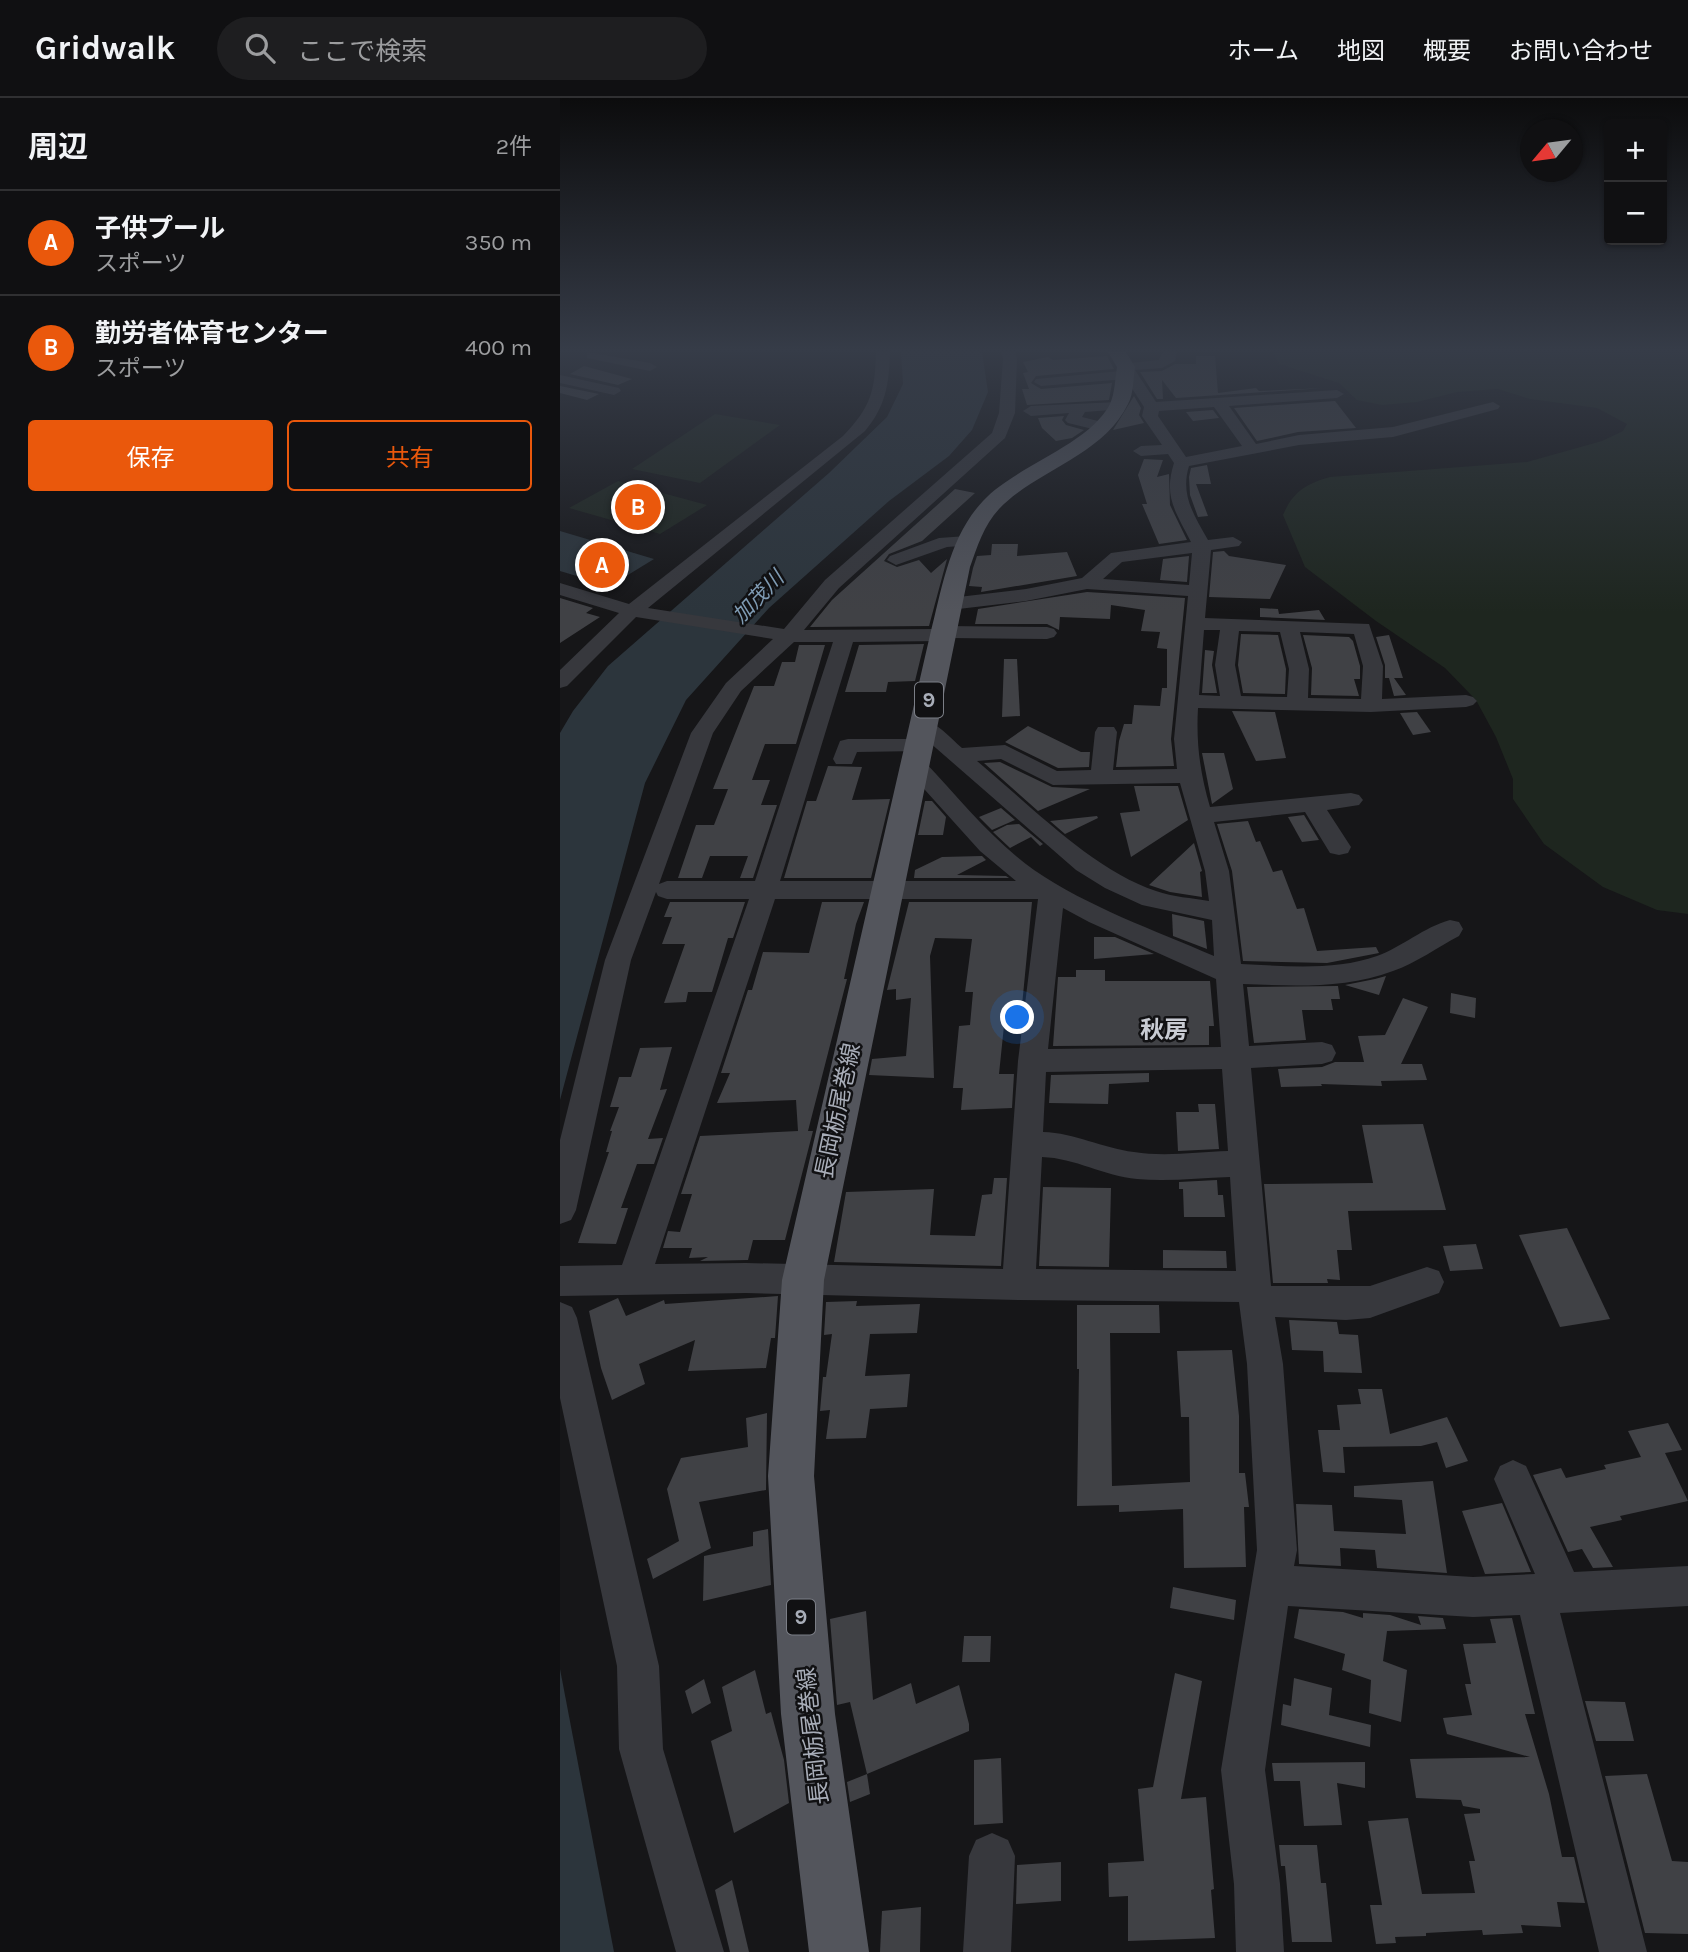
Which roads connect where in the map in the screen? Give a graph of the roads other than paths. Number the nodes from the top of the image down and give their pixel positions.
1 (849, 439) edge
2 (995, 439) edge
3 (1083, 439) edge
4 (1166, 439) edge
5 (1244, 439) edge
6 (1272, 439) edge
7 (1252, 449) junction
8 (1141, 451) dead end
9 (1178, 456) junction
10 (967, 541) junction
11 (1233, 542) dead end
12 (1202, 546) junction
13 (896, 560) dead end
14 (1087, 583) junction
15 (560, 589) edge
16 (1197, 591) junction
17 (950, 604) junction
18 (632, 611) junction
19 (1194, 624) junction
20 (1230, 626) junction
21 (1289, 626) junction
22 (943, 633) junction
23 (1047, 633) dead end
24 (789, 636) junction
25 (845, 636) junction
26 (560, 682) edge
27 (1188, 701) junction
28 (1466, 701) dead end
29 (1232, 702) junction
30 (1297, 705) junction
31 (1371, 706) junction
32 (1105, 732) dead end
33 (919, 745) junction
34 (957, 755) junction
35 (844, 760) dead end
36 (1189, 776) junction
37 (1101, 778) junction
38 (1351, 800) dead end
39 (1312, 804) junction
40 (1200, 816) junction
41 (1339, 847) dead end
42 (667, 890) dead end
43 (765, 890) junction
44 (889, 890) junction
45 (1052, 890) junction
46 (1224, 914) junction
47 (1450, 929) dead end
48 (1230, 974) junction
49 (1322, 1053) dead end
50 (1236, 1058) junction
51 (1032, 1061) junction
52 (1028, 1144) junction
53 (1244, 1164) junction
54 (560, 1210) edge
55 (633, 1280) junction
56 (803, 1280) junction
57 (560, 1281) edge
58 (1427, 1282) dead end
59 (1019, 1285) junction
60 (1255, 1294) junction
61 (560, 1318) edge
62 (1513, 1479) dead end
63 (1273, 1584) junction
64 (1688, 1586) edge
65 (1549, 1594) junction
66 (992, 1856) dead end
67 (699, 1952) edge
68 (839, 1952) edge
69 (987, 1952) edge
70 (1260, 1952) edge
71 (1623, 1952) edge

1 - 18 street
2 - 24 street
3 - 10 main road, 長岡栃尾巻線 / 9
4 - 9 street
5 - 7 street
6 - 7 street
7 - 9 street
8 - 9 street
9 - 12 street
10 - 13 street
10 - 17 main road, 長岡栃尾巻線 / 9
11 - 12 street
12 - 14 street
12 - 16 street
14 - 16 street
14 - 17 street
15 - 18 street
16 - 19 street
17 - 22 main road, 長岡栃尾巻線 / 9
18 - 24 street
18 - 26 street
19 - 20 street
19 - 27 street
20 - 21 street
20 - 29 street
21 - 30 street
21 - 31 street
22 - 23 street
22 - 25 street
22 - 33 main road, 長岡栃尾巻線 / 9
24 - 25 street
24 - 54 street
25 - 43 street
27 - 29 street
27 - 36 street
28 - 31 street
29 - 30 street
30 - 31 street
32 - 37 street
33 - 34 street
33 - 35 street
33 - 44 main road, 長岡栃尾巻線 / 9
33 - 45 street
34 - 37 street
34 - 46 street
36 - 37 street
36 - 40 street
38 - 39 street
39 - 40 street
39 - 41 street
40 - 46 street
42 - 43 street
43 - 44 street
43 - 55 street
44 - 45 street
44 - 56 main road, 長岡栃尾巻線 / 9
45 - 48 street
45 - 51 street
46 - 48 street
47 - 48 street
48 - 50 street
49 - 50 street
50 - 51 street
50 - 53 street
51 - 52 street
52 - 53 street
52 - 59 street
53 - 60 street
55 - 56 street
55 - 57 street
56 - 59 street
56 - 68 main road, 長岡栃尾巻線 / 9
58 - 60 street
59 - 60 street
60 - 63 street
61 - 67 street
62 - 65 street
63 - 65 street
63 - 70 street
64 - 65 street
65 - 71 street
66 - 69 street

